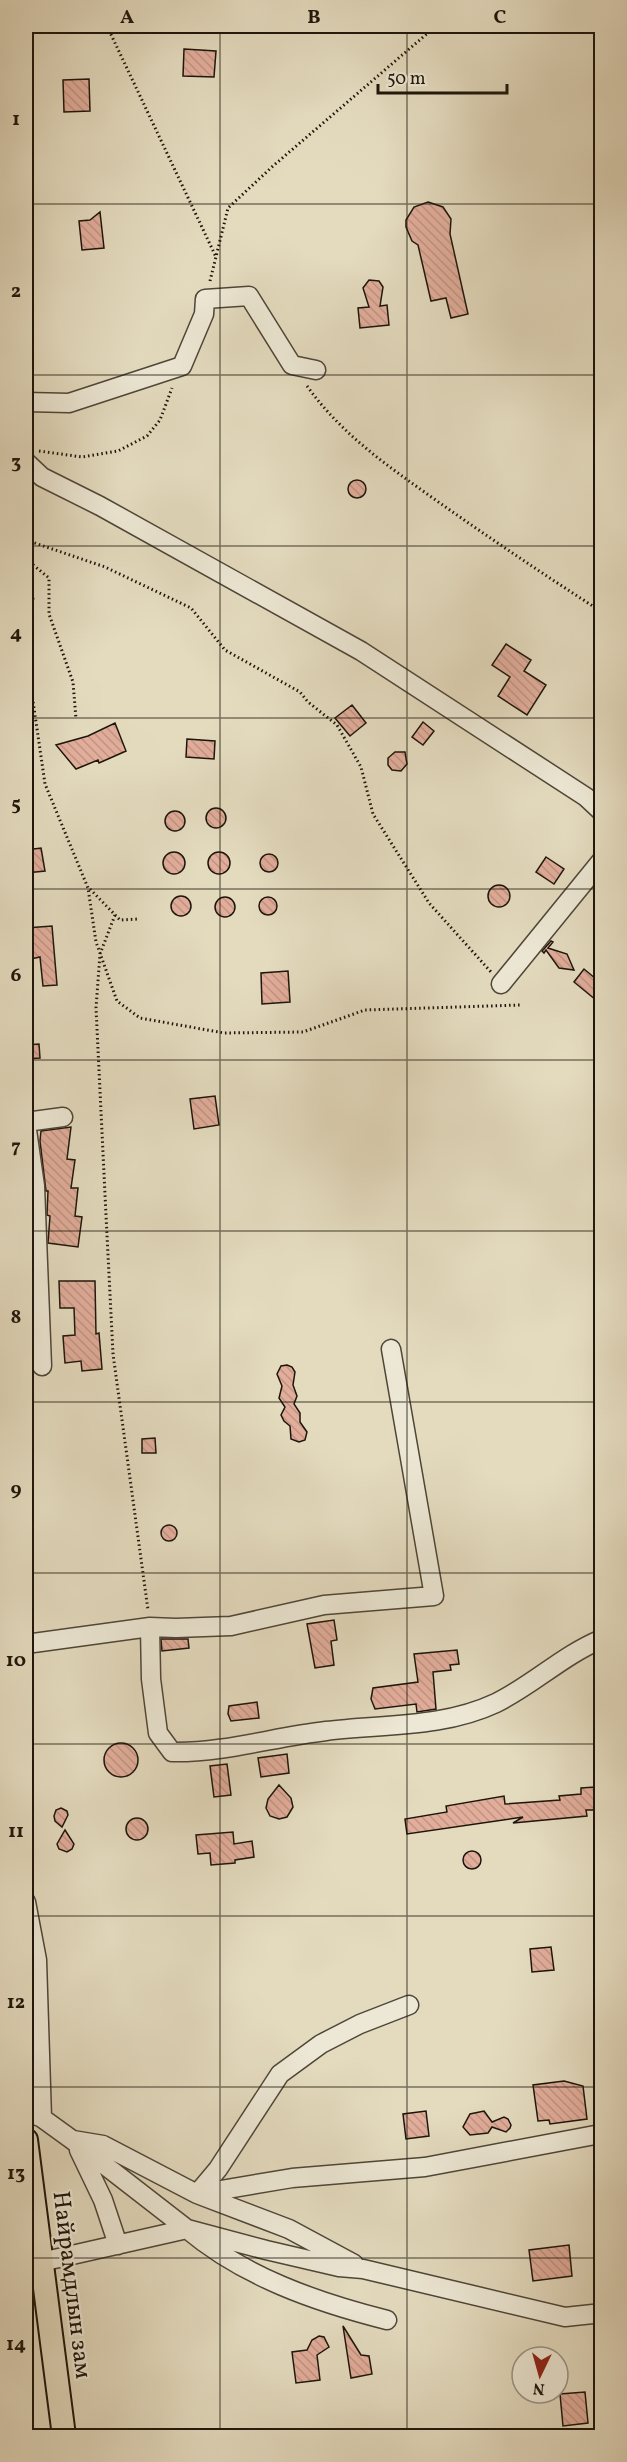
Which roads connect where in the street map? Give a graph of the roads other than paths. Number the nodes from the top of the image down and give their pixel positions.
1 (316, 370) dead end
2 (26, 402) edge
3 (31, 456) edge
4 (602, 812) edge
5 (602, 860) edge
6 (501, 984) road end
7 (63, 1117) dead end
8 (26, 1122) edge
9 (30, 1186) edge
10 (391, 1349) dead end
11 (42, 1366) dead end
12 (150, 1627) junction
13 (602, 1639) edge
14 (26, 1644) edge
15 (26, 1902) edge
16 (409, 2005) dead end
17 (34, 2115) edge
18 (595, 2135) dead end
19 (26, 2140) edge
20 (74, 2142) junction
21 (197, 2194) junction
22 (187, 2229) junction
23 (118, 2245) junction
24 (41, 2262) junction
25 (363, 2270) junction
26 (602, 2313) edge
27 (387, 2320) dead end
28 (63, 2436) edge

1 - 2 street
3 - 4 street
5 - 6 street
7 - 8 street
8 - 9 street
9 - 11 street
10 - 12 street
12 - 13 street
12 - 14 street
15 - 17 street
16 - 21 street
17 - 20 street
18 - 21 street
19 - 24 main road, Найрамдлын зам
20 - 21 street
20 - 22 street
20 - 23 street
21 - 25 street
22 - 23 street
22 - 25 street
22 - 27 street
23 - 24 street
24 - 28 main road, Найрамдлын зам
25 - 26 street

